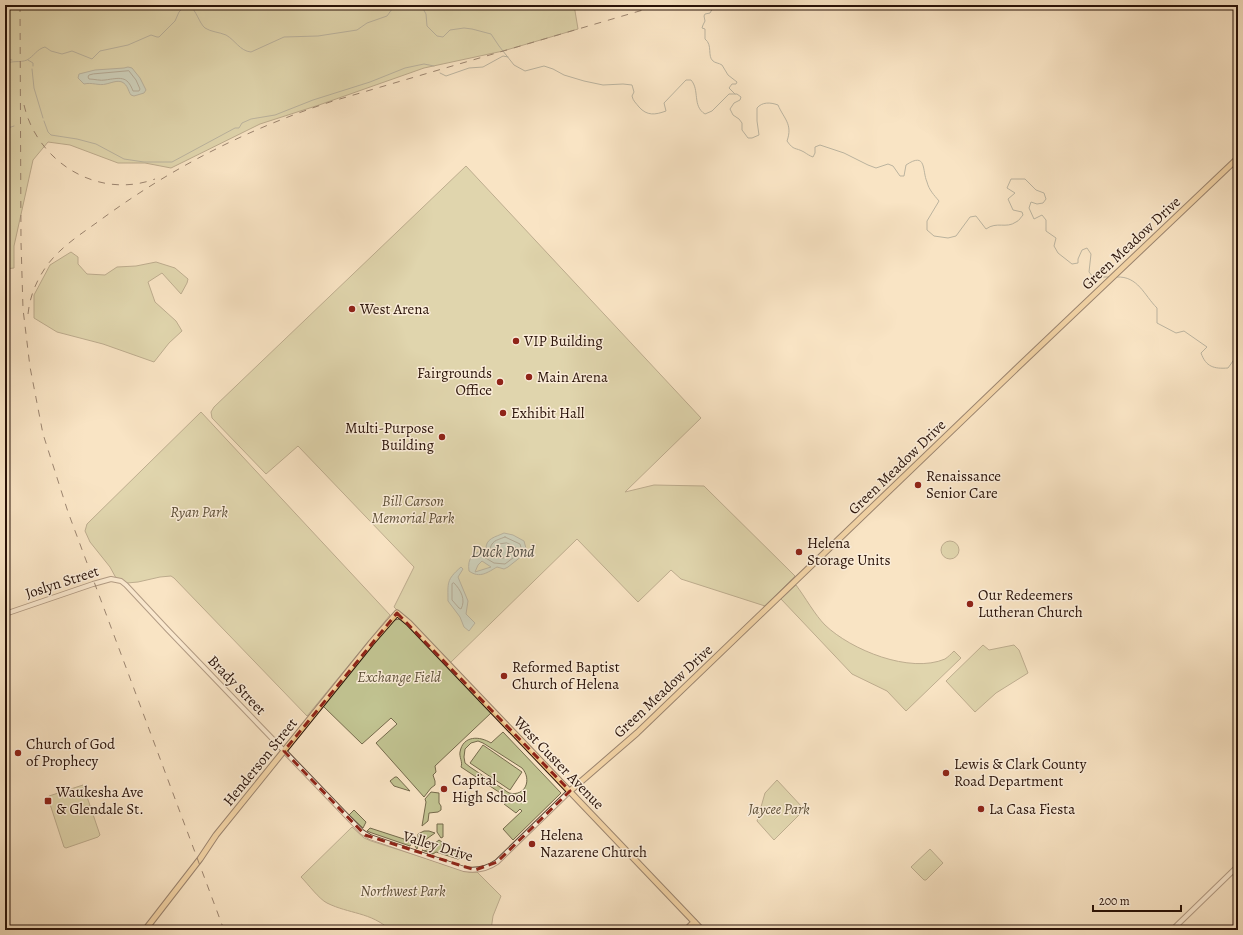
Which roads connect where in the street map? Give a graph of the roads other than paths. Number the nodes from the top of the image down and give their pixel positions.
1 (1238, 158) edge
2 (126, 585) joint
3 (397, 613) joint
4 (5, 614) edge
5 (284, 751) junction
6 (570, 791) junction
7 (365, 835) joint
8 (1238, 866) edge
9 (694, 922) junction
10 (145, 930) edge
11 (686, 930) edge
12 (702, 930) edge
13 (1172, 930) edge

1 - 6 main road, Green Meadow Drive
2 - 4 street, Joslyn Street
2 - 5 street, Brady Street
3 - 5 main road, Henderson Street
3 - 6 main road, West Custer Avenue
5 - 7 street, Brady Street
5 - 10 main road, Henderson Street
6 - 7 street, Valley Drive
6 - 9 main road, West Custer Avenue
8 - 13 street
9 - 11 main road
9 - 12 main road, West Custer Avenue

